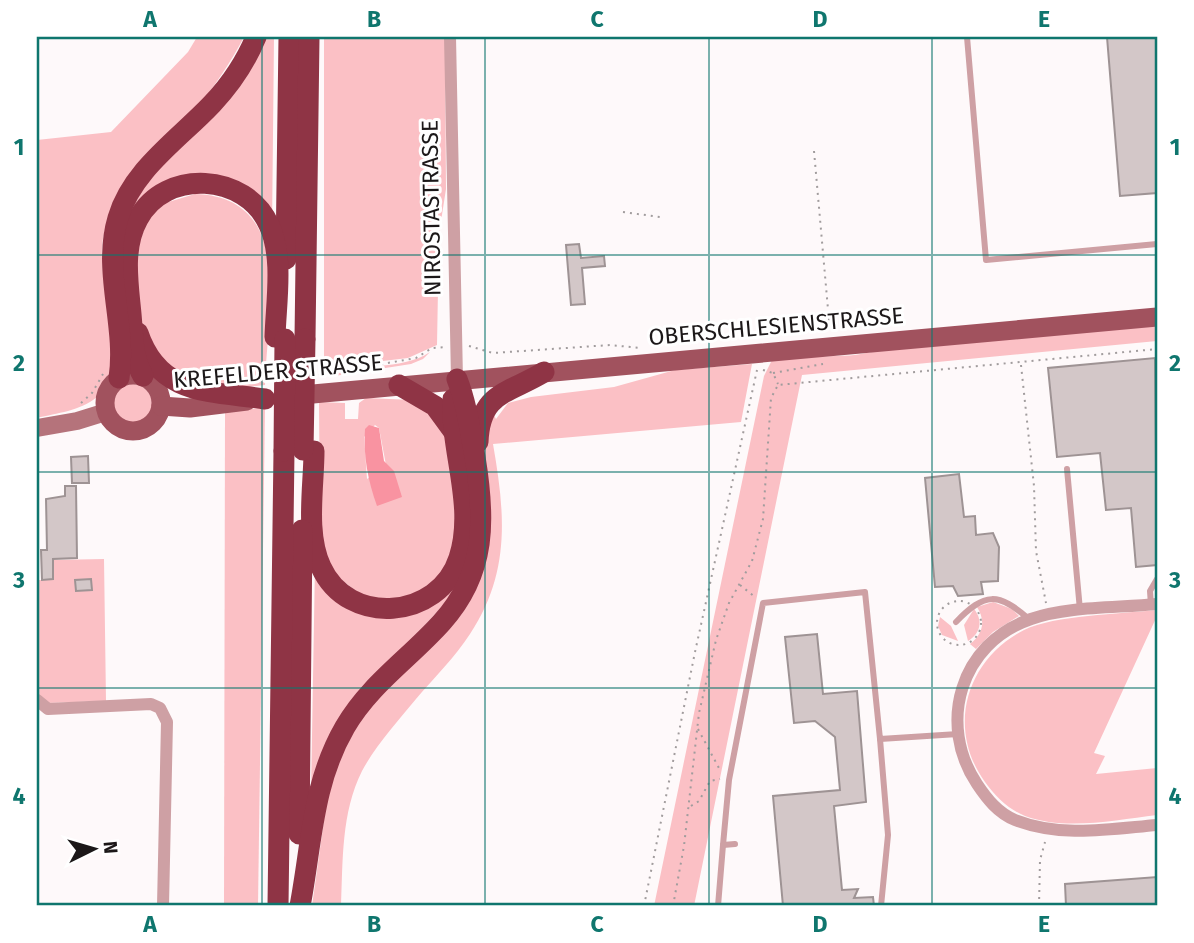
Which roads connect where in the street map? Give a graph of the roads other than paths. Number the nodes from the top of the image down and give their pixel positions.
1 (256, 37) edge
2 (289, 37) edge
3 (309, 37) edge
4 (450, 37) edge
5 (967, 37) edge
6 (1157, 244) edge
7 (129, 294) junction
8 (1157, 317) edge
9 (288, 338) junction
10 (120, 369) junction
11 (544, 372) junction
12 (143, 376) junction
13 (457, 379) junction
14 (399, 385) junction
15 (265, 399) junction
16 (161, 406) junction
17 (106, 412) junction
18 (37, 428) edge
19 (456, 436) junction
20 (294, 450) junction
21 (1067, 469) dead end
22 (478, 475) junction
23 (1157, 579) edge
24 (1154, 604) edge
25 (1080, 612) junction
26 (1029, 619) junction
27 (956, 622) dead end
28 (37, 700) edge
29 (958, 734) junction
30 (880, 739) junction
31 (1157, 825) edge
32 (734, 844) dead end
33 (723, 845) junction
34 (163, 906) edge
35 (278, 906) edge
36 (299, 906) edge
37 (718, 906) edge
38 (881, 906) edge

1 - 10 highway
2 - 9 highway
3 - 9 highway
4 - 13 street, NIROSTASTRASSE
5 - 6 lane
7 - 9 highway
7 - 12 highway
7 - 15 highway
8 - 11 main road, OBERSCHLESIENSTRASSE
9 - 20 highway, bridge
9 - 20 highway, bridge
10 - 12 main road
10 - 17 main road
11 - 13 main road, OBERSCHLESIENSTRASSE
11 - 22 highway
12 - 16 main road
13 - 14 main road, OBERSCHLESIENSTRASSE
13 - 19 highway
13 - 22 highway
14 - 15 main road, KREFELDER STRASSE
14 - 19 highway
15 - 16 main road, KREFELDER STRASSE
16 - 17 main road
17 - 18 main road
19 - 20 highway
20 - 35 highway
20 - 36 highway
21 - 25 lane
22 - 36 highway
23 - 24 lane
24 - 25 street
25 - 26 street
26 - 27 lane
26 - 29 street
28 - 34 street
29 - 30 lane
29 - 31 street
30 - 33 lane
30 - 38 lane
32 - 33 lane
33 - 37 lane

